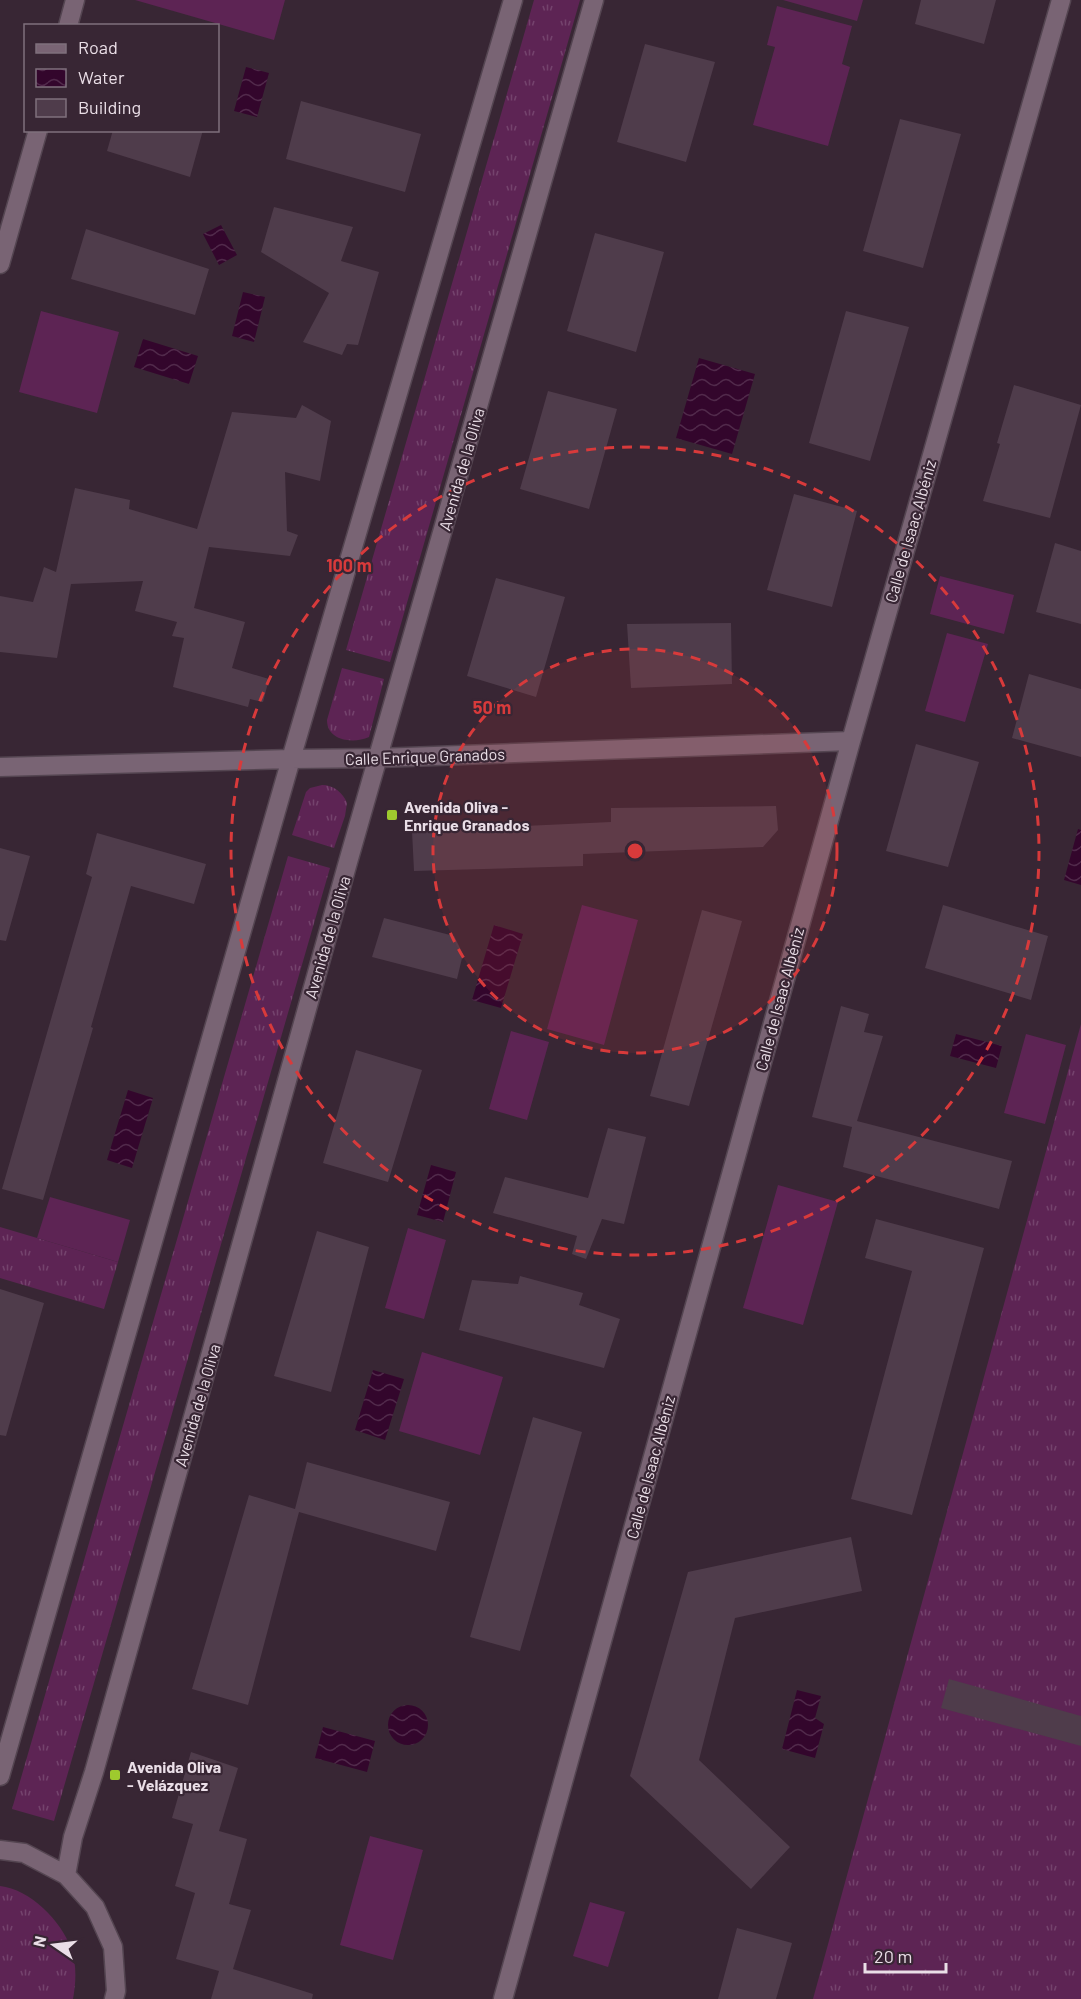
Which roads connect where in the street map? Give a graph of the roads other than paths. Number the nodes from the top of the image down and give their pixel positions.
1 (75, 0) edge
2 (513, 0) edge
3 (594, 0) edge
4 (1061, 0) edge
5 (69, 24) edge
6 (37, 132) edge
7 (0, 264) edge
8 (851, 741) junction
9 (378, 758) junction
10 (291, 759) junction
11 (0, 767) edge
12 (0, 1776) edge
13 (0, 1850) edge
14 (66, 1875) junction
15 (114, 1999) edge
16 (503, 1999) edge

1 - 5 street
2 - 10 street
3 - 9 street, Avenida de la Oliva
4 - 8 street, Calle de Isaac Albéniz
6 - 7 street
8 - 9 street, Calle Enrique Granados
8 - 16 street, Calle de Isaac Albéniz
9 - 10 street, Calle Enrique Granados
9 - 14 street, Avenida de la Oliva
10 - 11 street, Calle Enrique Granados
10 - 12 street
13 - 14 street
14 - 15 street

